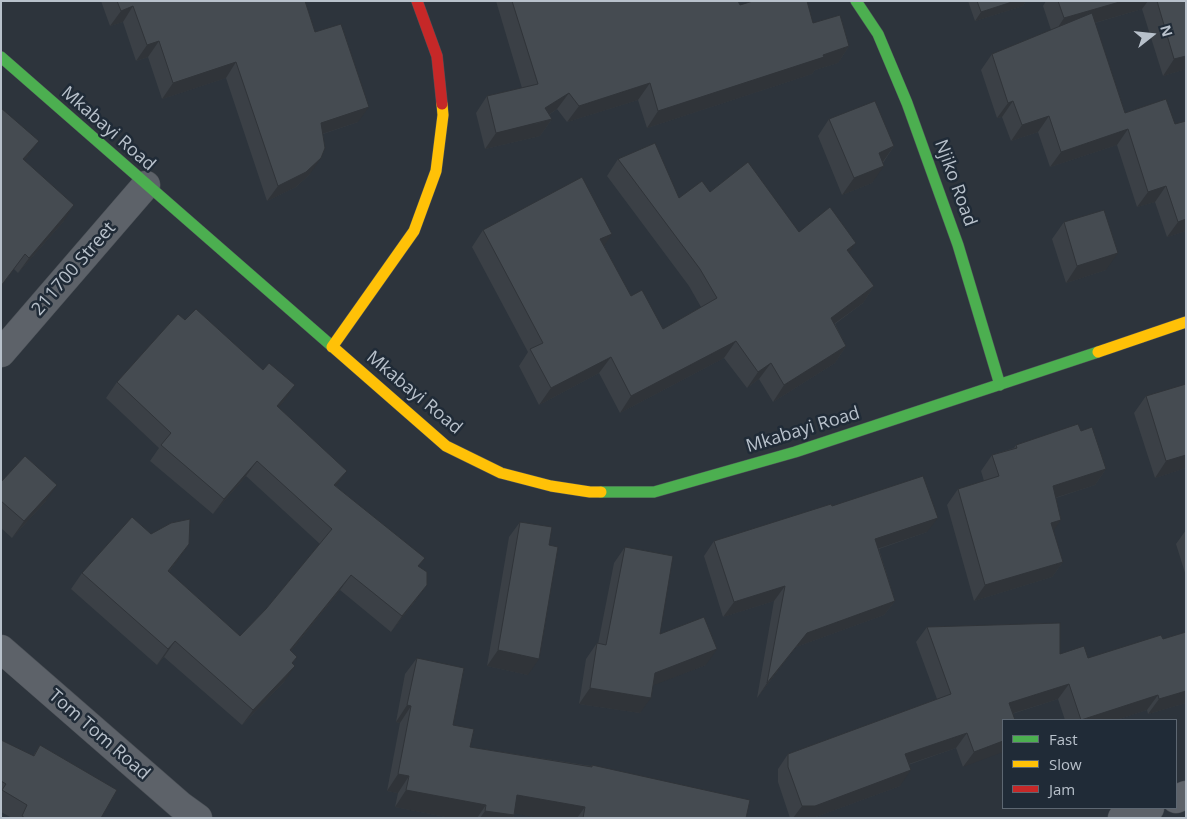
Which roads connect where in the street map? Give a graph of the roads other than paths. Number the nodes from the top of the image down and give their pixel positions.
1 (418, 1) edge
2 (856, 1) edge
3 (1, 57) edge
4 (146, 185) junction
5 (1186, 322) edge
6 (332, 347) junction
7 (1, 353) edge
8 (1000, 385) junction
9 (1, 649) edge
10 (1147, 809) edge
11 (182, 814) edge
12 (1122, 818) edge

1 - 6 street
2 - 8 street, Njiko Road
3 - 4 street, Mkabayi Road
4 - 6 street, Mkabayi Road
4 - 7 street, 211700 Street
5 - 8 street, Mkabayi Road
6 - 8 street, Mkabayi Road
9 - 11 street, Tom Tom Road
10 - 12 street

